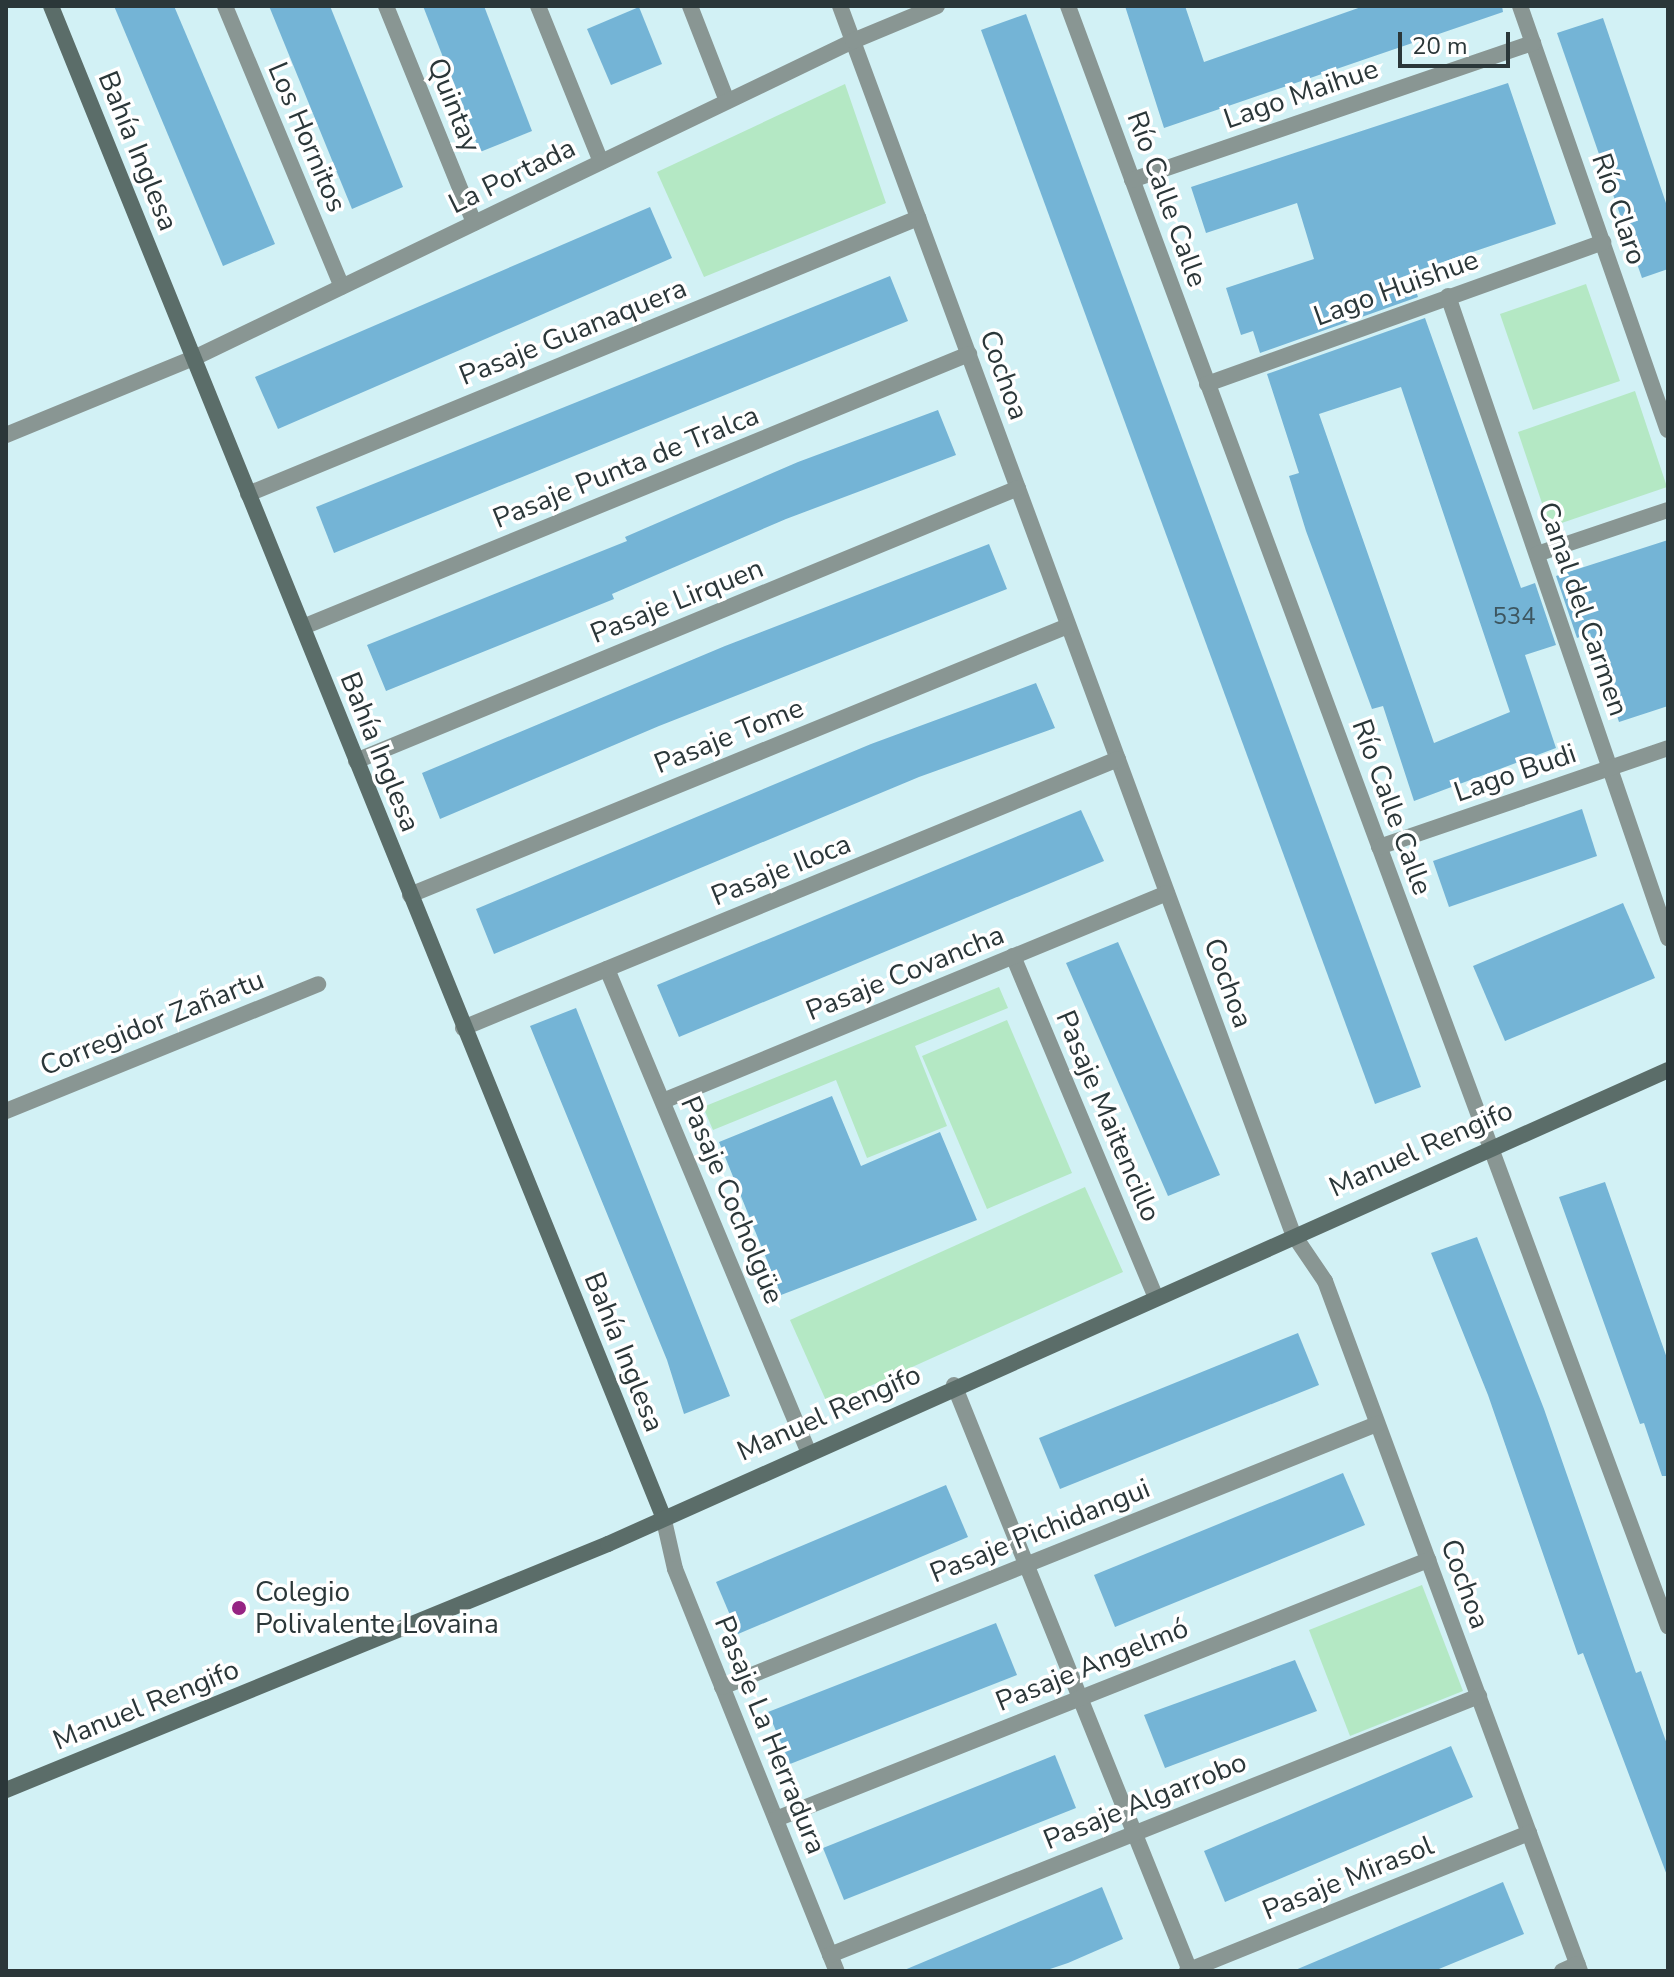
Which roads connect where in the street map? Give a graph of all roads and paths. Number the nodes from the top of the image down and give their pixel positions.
1 (51, 6) edge
2 (225, 6) edge
3 (386, 6) edge
4 (538, 6) edge
5 (690, 6) edge
6 (840, 6) edge
7 (937, 6) edge
8 (1068, 6) edge
9 (1520, 6) edge
10 (853, 41) junction
11 (1533, 43) junction
12 (727, 101) junction
13 (601, 162) junction
14 (1132, 180) junction
15 (918, 218) junction
16 (474, 223) junction
17 (1603, 242) junction
18 (342, 287) junction
19 (1448, 296) junction
20 (969, 354) junction
21 (194, 358) junction
22 (1207, 384) junction
23 (1668, 430) edge
24 (6, 435) edge
25 (1018, 488) junction
26 (248, 494) junction
27 (1668, 510) edge
28 (1537, 554) junction
29 (1068, 626) junction
30 (303, 627) junction
31 (1668, 748) edge
32 (1118, 759) junction
33 (356, 761) junction
34 (1610, 768) junction
35 (1379, 847) junction
36 (1167, 893) junction
37 (410, 895) junction
38 (1668, 938) edge
39 (1013, 956) junction
40 (607, 969) junction
41 (318, 984) dead end
42 (463, 1028) junction
43 (1668, 1070) edge
44 (663, 1101) junction
45 (6, 1111) edge
46 (1491, 1147) junction
47 (1293, 1234) junction
48 (1155, 1295) junction
49 (954, 1385) junction
50 (1377, 1424) junction
51 (808, 1451) junction
52 (663, 1516) junction
53 (1428, 1560) junction
54 (1027, 1565) junction
55 (1668, 1626) edge
56 (722, 1687) junction
57 (1479, 1696) junction
58 (1080, 1698) junction
59 (6, 1790) edge
60 (776, 1819) junction
61 (1135, 1833) junction
62 (1529, 1833) junction
63 (833, 1963) edge
64 (1579, 1968) edge
65 (1189, 1971) edge
66 (1562, 1971) edge

1 - 21 street, Bahía Inglesa
2 - 18 street, Los Hornitos
3 - 16 street, Quintay
4 - 13 street
5 - 12 street
6 - 10 street, Cochoa
7 - 10 street
8 - 14 street, Río Calle Calle
9 - 11 street, Río Claro
10 - 12 street, La Portada
10 - 15 street, Cochoa
11 - 14 street, Lago Maihue
11 - 17 street, Río Claro
12 - 13 street, La Portada
13 - 16 street, La Portada
14 - 22 street, Río Calle Calle
15 - 20 street, Cochoa
15 - 26 street, Pasaje Guanaquera
16 - 18 street, La Portada
17 - 19 street, Lago Huishue
17 - 23 street, Río Claro
18 - 21 street, La Portada
19 - 22 street, Lago Huishue
19 - 28 street, Canal del Carmen
20 - 25 street, Cochoa
20 - 30 street, Pasaje Punta de Tralca
21 - 24 street, La Portada
21 - 26 street, Bahía Inglesa
22 - 35 street, Río Calle Calle
25 - 29 street, Cochoa
25 - 33 street, Pasaje Lirquen
26 - 30 street, Bahía Inglesa
27 - 28 street
28 - 34 street, Canal del Carmen
29 - 32 street, Cochoa
29 - 37 street, Pasaje Tome
30 - 33 street, Bahía Inglesa
31 - 34 street, Lago Budi
32 - 36 street, Cochoa
32 - 40 street, Pasaje Iloca
33 - 37 street, Bahía Inglesa
34 - 35 street, Lago Budi
34 - 38 street, Canal del Carmen
35 - 46 street, Río Calle Calle
36 - 39 street, Pasaje Covancha
36 - 47 street, Cochoa
37 - 42 street, Bahía Inglesa
39 - 44 street, Pasaje Covancha
39 - 48 street, Pasaje Maitencillo
40 - 42 street, Pasaje Iloca
40 - 44 street, Pasaje Cocholgüe
41 - 45 street, Corregidor Zañartu
42 - 52 street, Bahía Inglesa
43 - 46 street, Manuel Rengifo
44 - 51 street, Pasaje Cocholgüe
46 - 47 street, Manuel Rengifo
46 - 55 street, Río Calle Calle
47 - 48 street, Manuel Rengifo
47 - 50 street, Cochoa
48 - 49 street, Manuel Rengifo
49 - 51 street, Manuel Rengifo
49 - 54 street
50 - 53 street, Cochoa
50 - 54 street, Pasaje Pichidangui
51 - 52 street, Manuel Rengifo
52 - 56 street, Pasaje La Herradura
52 - 59 street, Manuel Rengifo
53 - 57 street, Cochoa
53 - 58 street, Pasaje Angelmó
54 - 56 street, Pasaje Pichidangui
54 - 58 street
56 - 60 street, Pasaje La Herradura
57 - 61 street, Pasaje Algarrobo
57 - 62 street, Cochoa
58 - 60 street, Pasaje Angelmó
58 - 61 street
60 - 63 street, Pasaje La Herradura
61 - 63 street, Pasaje Algarrobo
61 - 65 street
62 - 64 street, Cochoa
62 - 65 street, Pasaje Mirasol
64 - 66 street

